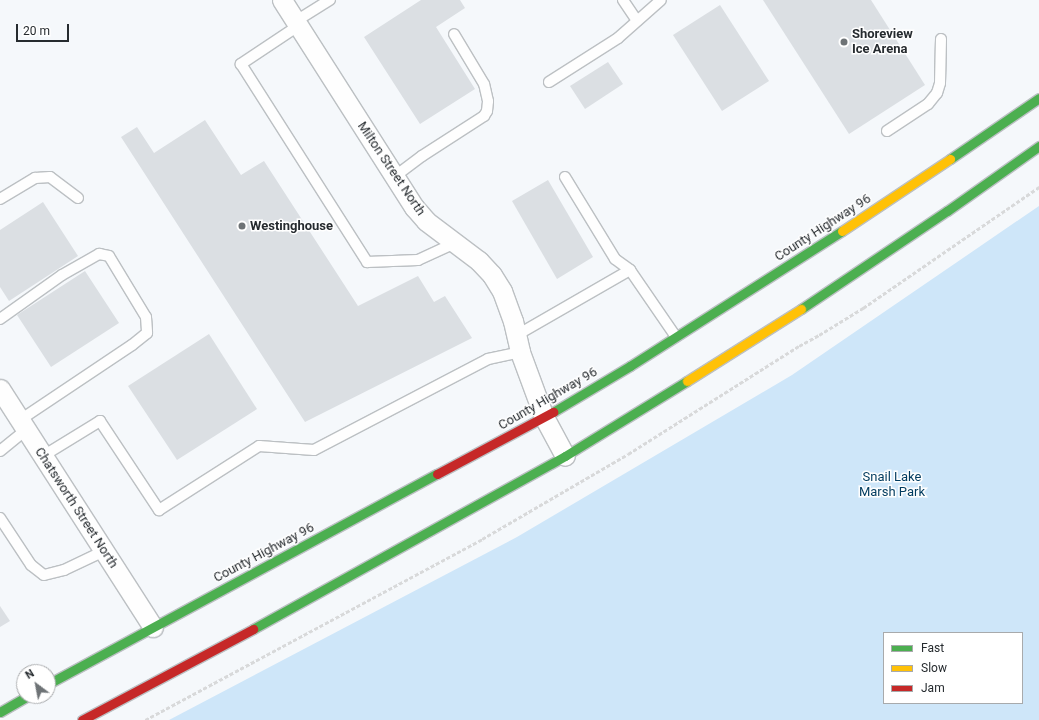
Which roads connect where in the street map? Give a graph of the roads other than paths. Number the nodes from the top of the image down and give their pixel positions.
1 (282, 0) edge
2 (330, 0) edge
3 (624, 0) edge
4 (661, 0) edge
5 (637, 21) junction
6 (297, 24) junction
7 (454, 34) dead end
8 (941, 39) dead end
9 (549, 82) dead end
10 (1039, 98) edge
11 (888, 131) dead end
12 (1039, 146) edge
13 (394, 177) junction
14 (565, 177) dead end
15 (78, 198) dead end
16 (0, 199) edge
17 (455, 243) junction
18 (630, 270) junction
19 (0, 319) edge
20 (676, 337) junction
21 (518, 344) junction
22 (2, 397) edge
23 (544, 417) junction
24 (23, 425) junction
25 (0, 451) edge
26 (43, 456) junction
27 (565, 456) junction
28 (0, 518) edge
29 (104, 551) junction
30 (153, 627) junction
31 (56, 680) edge
32 (16, 703) edge
33 (0, 712) edge
34 (82, 720) edge

1 - 6 street, Milton Street North
2 - 6 lane
3 - 5 lane
4 - 5 lane
5 - 9 lane
6 - 13 street, Milton Street North
6 - 17 lane
7 - 13 lane
8 - 11 lane
10 - 20 main road, County Highway 96
12 - 27 main road
13 - 17 street, Milton Street North
14 - 18 lane
15 - 16 lane
17 - 21 street, Milton Street North
18 - 20 lane
18 - 21 lane
19 - 24 lane
20 - 23 main road, County Highway 96
21 - 23 street, Milton Street North
21 - 26 lane
22 - 24 street, Chatsworth Street North
23 - 27 street, Milton Street North
23 - 30 main road, County Highway 96
24 - 25 lane
24 - 26 street, Chatsworth Street North
26 - 29 street, Chatsworth Street North
27 - 34 main road
28 - 29 lane
29 - 30 street, Chatsworth Street North
30 - 31 main road, County Highway 96
32 - 33 main road

